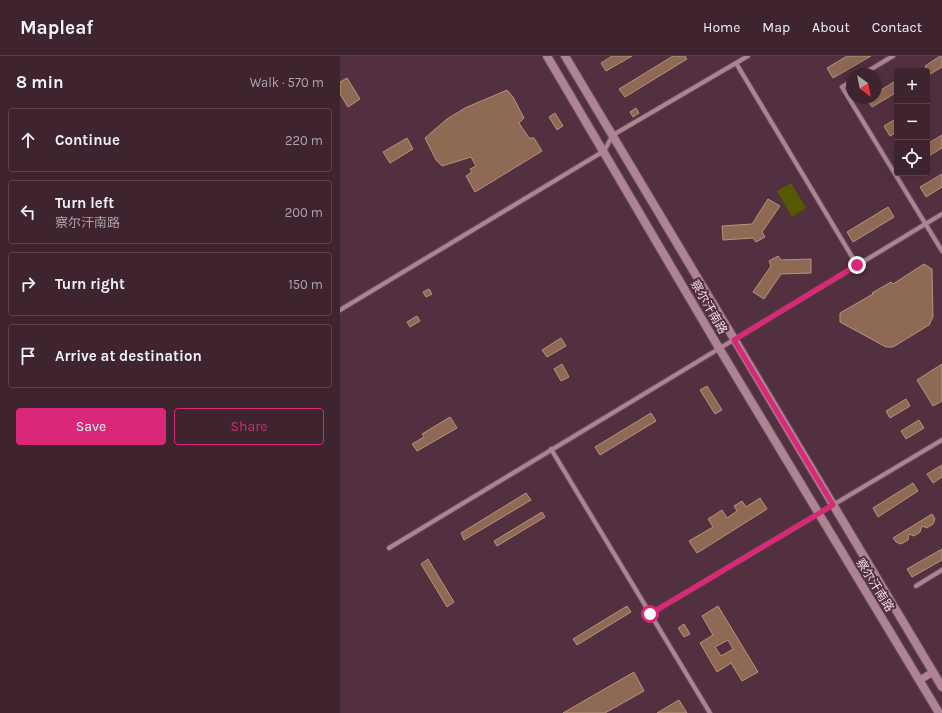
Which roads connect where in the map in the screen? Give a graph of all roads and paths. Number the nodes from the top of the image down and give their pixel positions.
1 (547, 56) edge
2 (566, 56) edge
3 (748, 56) edge
4 (893, 56) edge
5 (736, 63) junction
6 (873, 68) edge
7 (846, 85) edge
8 (846, 94) edge
9 (852, 104) edge
10 (613, 135) junction
11 (604, 151) junction
12 (942, 214) edge
13 (925, 224) junction
14 (942, 251) edge
15 (857, 265) junction
16 (340, 310) edge
17 (734, 340) junction
18 (719, 348) junction
19 (942, 440) edge
20 (551, 449) junction
21 (833, 505) junction
22 (818, 514) junction
23 (389, 548) dead end
24 (942, 570) edge
25 (916, 586) dead end
26 (650, 614) junction
27 (933, 672) junction
28 (920, 680) junction
29 (942, 687) edge
30 (710, 713) edge
31 (939, 713) edge

1 - 11 main road, 察尔汗南路
2 - 10 main road, 察尔汗南路
3 - 5 street
4 - 6 street
5 - 10 street
5 - 15 street
7 - 8 street
9 - 13 street
10 - 11 street
10 - 17 main road, 察尔汗南路
11 - 16 street
11 - 18 main road, 察尔汗南路
12 - 13 street
13 - 14 street
13 - 15 street
15 - 17 street
17 - 18 street
17 - 21 main road, 察尔汗南路
18 - 20 street
18 - 22 main road, 察尔汗南路
19 - 21 street
20 - 23 street
20 - 26 street
21 - 22 street
21 - 27 main road, 察尔汗南路
22 - 26 street
22 - 28 main road, 察尔汗南路
24 - 25 street
26 - 30 street
27 - 28 street
27 - 29 main road, 察尔汗南路
28 - 31 main road, 察尔汗南路

